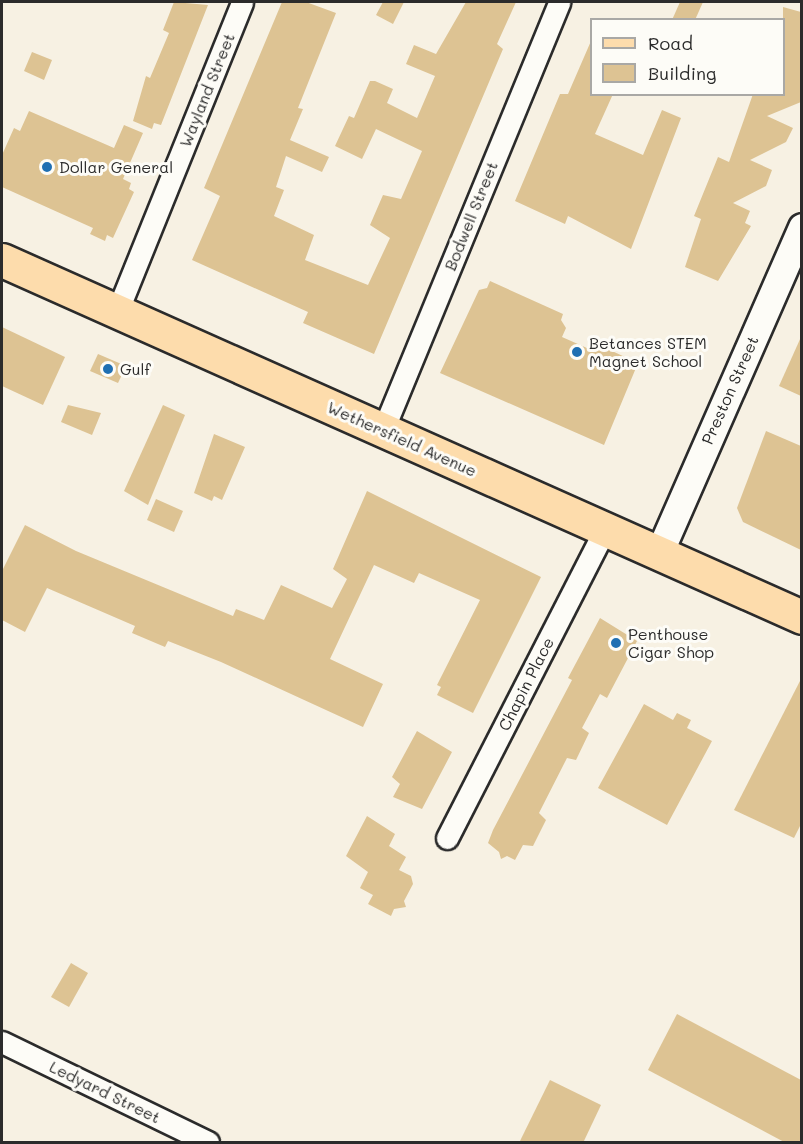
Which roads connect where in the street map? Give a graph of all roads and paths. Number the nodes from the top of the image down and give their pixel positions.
1 (242, 2) edge
2 (559, 2) edge
3 (801, 226) edge
4 (2, 260) edge
5 (117, 312) junction
6 (382, 430) junction
7 (605, 530) junction
8 (659, 554) junction
9 (801, 617) edge
10 (447, 838) dead end
11 (2, 1042) edge
12 (208, 1143) edge

1 - 5 street, Wayland Street
2 - 6 street, Bodwell Street
3 - 8 street, Preston Street
4 - 5 main road, Wethersfield Avenue
5 - 6 main road, Wethersfield Avenue
6 - 7 main road, Wethersfield Avenue
7 - 8 main road, Wethersfield Avenue
7 - 10 street, Chapin Place
8 - 9 main road, Wethersfield Avenue
11 - 12 street, Ledyard Street

